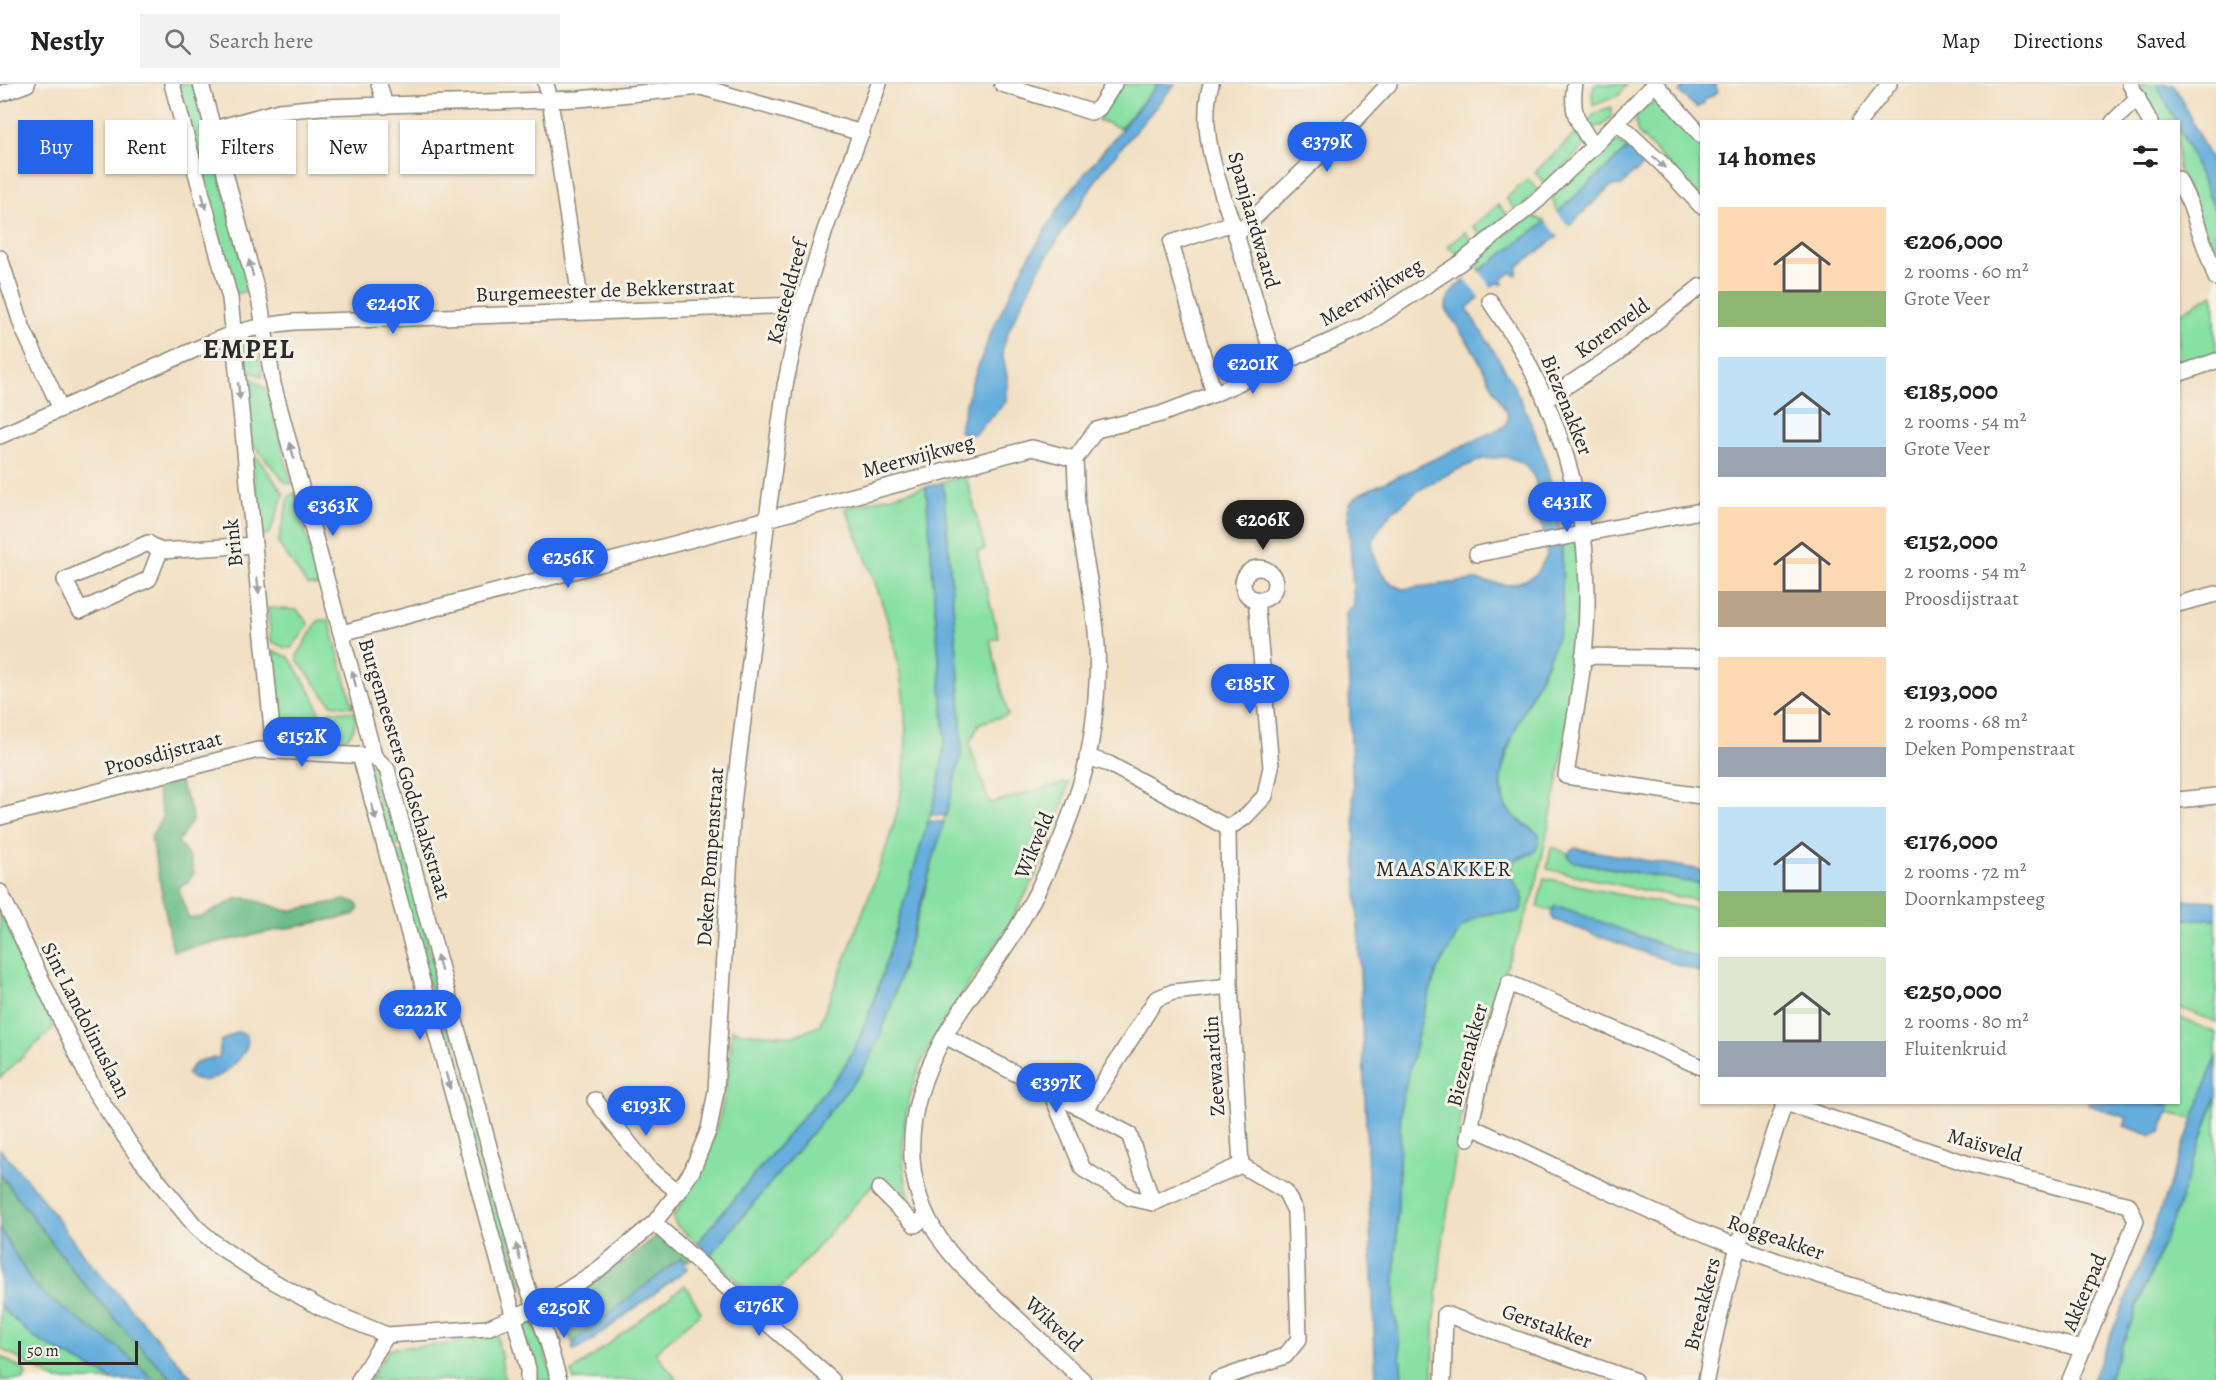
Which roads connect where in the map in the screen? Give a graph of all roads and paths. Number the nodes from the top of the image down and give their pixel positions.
1 (27, 84) edge
2 (172, 84) edge
3 (201, 84) edge
4 (380, 84) edge
5 (546, 84) edge
6 (879, 84) edge
7 (1002, 84) edge
8 (1114, 84) edge
9 (1211, 84) edge
10 (1389, 84) edge
11 (1575, 84) edge
12 (1654, 84) edge
13 (1889, 84) edge
14 (701, 86) edge
15 (2134, 90) edge
16 (0, 94) edge
17 (550, 100) junction
18 (386, 106) junction
19 (211, 120) edge
20 (246, 120) edge
21 (1861, 120) edge
22 (2114, 120) edge
23 (2149, 120) edge
24 (1617, 122) junction
25 (862, 133) junction
26 (1700, 134) edge
27 (1594, 146) junction
28 (226, 174) edge
29 (2180, 183) edge
30 (1700, 205) edge
31 (1234, 229) junction
32 (0, 258) edge
33 (2216, 278) edge
34 (1700, 287) edge
35 (1490, 301) dead end
36 (802, 305) junction
37 (582, 312) junction
38 (263, 325) junction
39 (233, 333) junction
40 (2216, 361) edge
41 (1277, 366) junction
42 (2180, 373) edge
43 (1214, 394) junction
44 (1545, 400) junction
45 (61, 409) junction
46 (0, 436) edge
47 (1075, 459) junction
48 (1700, 511) edge
49 (767, 519) junction
50 (1583, 533) junction
51 (254, 545) junction
52 (160, 551) junction
53 (1477, 554) dead end
54 (2216, 594) edge
55 (1256, 599) dead end
56 (2180, 603) edge
57 (342, 633) junction
58 (1583, 656) junction
59 (1700, 658) edge
60 (274, 750) junction
61 (367, 756) junction
62 (1087, 757) junction
63 (1700, 796) edge
64 (2216, 796) edge
65 (2180, 800) edge
66 (0, 817) edge
67 (1228, 828) junction
68 (0, 892) edge
69 (1230, 986) junction
70 (453, 1013) junction
71 (431, 1018) junction
72 (945, 1036) junction
73 (1700, 1067) edge
74 (1051, 1093) junction
75 (595, 1100) dead end
76 (1784, 1104) edge
77 (1787, 1104) edge
78 (1086, 1110) junction
79 (1469, 1132) joint
80 (1241, 1165) junction
81 (879, 1189) dead end
82 (678, 1192) junction
83 (1153, 1203) junction
84 (927, 1216) junction
85 (2136, 1221) joint
86 (654, 1223) junction
87 (1737, 1247) junction
88 (536, 1308) junction
89 (513, 1317) junction
90 (387, 1335) junction
91 (2083, 1349) junction
92 (359, 1380) edge
93 (528, 1380) edge
94 (559, 1380) edge
95 (832, 1380) edge
96 (1083, 1380) edge
97 (1217, 1380) edge
98 (1443, 1380) edge
99 (1634, 1380) edge
100 (1706, 1380) edge
101 (2070, 1380) edge

1 - 16 street
2 -> 39 street
3 - 19 street, Burgemeesters Godschalxstraat
4 - 18 street
5 - 17 street
6 - 25 street, Kasteeldreef
7 - 8 street
9 - 31 street, Spanjaardwaard
10 - 31 street
11 - 27 street
12 - 24 street, Meerwijkweg
12 - 26 street
13 - 21 street
14 - 17 street
14 - 25 street
15 - 22 street
15 - 23 street
17 - 18 street
17 - 37 street
18 - 20 street
24 - 27 street, Meerwijkweg
24 -> 30 street
25 - 36 street, Kasteeldreef
27 - 41 street, Meerwijkweg
38 -> 28 street, Burgemeesters Godschalxstraat
29 - 33 street
31 - 41 street, Spanjaardwaard
31 - 43 street
32 - 45 street
34 - 44 street, Korenveld
35 - 44 street, Biezenakker
36 - 37 street, Burgemeester de Bekkerstraat
36 - 49 street, Kasteeldreef
37 - 38 street, Burgemeester de Bekkerstraat
38 - 39 street, Burgemeester de Bekkerstraat
57 -> 38 street, Burgemeesters Godschalxstraat
39 - 45 street, Burgemeester de Bekkerstraat
39 -> 51 street, Brink
40 - 42 street
41 - 43 street, Meerwijkweg
43 - 47 street, Meerwijkweg
44 - 50 street, Biezenakker
45 - 46 street, Burgemeester de Bekkerstraat
47 - 49 street, Meerwijkweg
47 - 62 street, Wikveld
48 - 50 street
49 - 57 street, Meerwijkweg
49 - 82 street, Deken Pompenstraat
50 - 53 street
50 - 58 street, Biezenakker
51 - 52 street
51 -> 60 street, Brink
52 - 52 street
54 - 56 street
55 - 67 street
61 -> 57 street, Burgemeesters Godschalxstraat
58 - 59 street
58 - 63 street, Biezenakker
60 - 61 street, Proosdijstraat
60 - 66 street, Proosdijstraat
70 -> 61 street, Burgemeesters Godschalxstraat
61 -> 71 street, Burgemeesters Godschalxstraat
62 - 67 street
62 - 72 street, Wikveld
64 - 65 street
67 - 69 street, Zeewaardin
68 - 90 street, Sint Landolinuslaan
69 - 78 street
69 - 80 street, Zeewaardin
70 - 71 street
88 -> 70 street, Burgemeesters Godschalxstraat
71 -> 89 street, Burgemeesters Godschalxstraat
72 - 74 street
72 - 84 street, Wikveld
73 - 79 street, Biezenakker
74 - 78 street
74 - 83 street
75 - 82 street
76 - 87 street, Breeakkers
77 - 85 street, Maïsveld
78 - 83 street
79 - 87 street, Roggeakker
80 - 83 street
80 - 97 street
81 - 84 street
82 - 86 street, Deken Pompenstraat
84 - 96 street, Wikveld
85 - 91 street, Akkerpad
86 - 88 street, Deken Pompenstraat
86 - 95 street
87 - 91 street, Roggeakker
87 - 100 street, Breeakkers
88 - 89 street, Deken Pompenstraat
88 - 94 street, Burgemeesters Godschalxstraat
89 - 90 street, Sint Landolinuslaan
89 - 93 street, Burgemeesters Godschalxstraat
90 - 92 street
91 - 101 street, Akkerpad
98 - 99 street, Gerstakker

